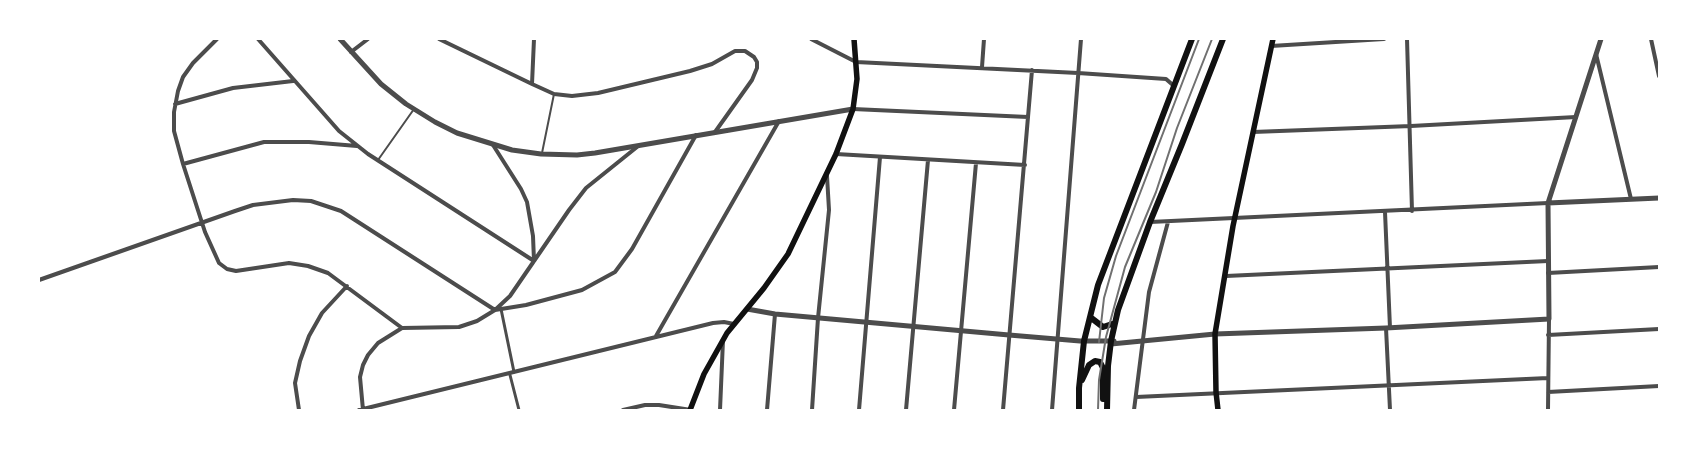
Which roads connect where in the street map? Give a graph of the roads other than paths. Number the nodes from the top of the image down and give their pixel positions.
1 (217, 39) edge
2 (258, 39) edge
3 (340, 39) edge
4 (368, 39) edge
5 (439, 39) edge
6 (534, 39) edge
7 (811, 39) edge
8 (854, 39) edge
9 (984, 39) edge
10 (1081, 39) edge
11 (1192, 39) edge
12 (1223, 39) edge
13 (1273, 39) edge
14 (1384, 39) edge
15 (1407, 39) edge
16 (1601, 39) edge
17 (1651, 39) edge
18 (1271, 46) junction
19 (352, 52) junction
20 (1596, 54) junction
21 (856, 62) junction
22 (982, 68) junction
23 (1032, 70) junction
24 (1078, 72) junction
25 (1659, 76) edge
26 (293, 81) junction
27 (532, 84) junction
28 (1174, 86) junction
29 (554, 94) junction
30 (175, 104) junction
31 (414, 109) junction
32 (853, 109) junction
33 (1028, 117) junction
34 (1576, 117) junction
35 (780, 121) junction
36 (1411, 126) junction
37 (715, 132) junction
38 (1253, 132) junction
39 (696, 135) junction
40 (493, 145) junction
41 (359, 146) junction
42 (637, 147) junction
43 (541, 154) junction
44 (836, 154) junction
45 (880, 157) junction
46 (378, 160) junction
47 (928, 160) junction
48 (976, 162) junction
49 (182, 164) junction
50 (1025, 165) junction
51 (826, 174) junction
52 (1659, 198) edge
53 (1631, 199) junction
54 (1548, 203) junction
55 (1412, 211) junction
56 (1385, 212) junction
57 (1235, 219) junction
58 (202, 222) junction
59 (1150, 222) junction
60 (1168, 222) junction
61 (534, 261) junction
62 (1548, 261) junction
63 (1659, 268) edge
64 (1387, 269) junction
65 (1548, 273) junction
66 (1226, 276) junction
67 (39, 280) edge
68 (347, 286) junction
69 (501, 309) junction
70 (747, 309) junction
71 (495, 310) junction
72 (775, 314) junction
73 (1090, 317) junction
74 (818, 318) junction
75 (1548, 319) junction
76 (867, 322) junction
77 (1115, 323) junction
78 (734, 324) junction
79 (913, 326) junction
80 (402, 328) junction
81 (1388, 328) junction
82 (961, 330) junction
83 (1659, 330) edge
84 (1216, 334) junction
85 (1010, 335) junction
86 (1548, 335) junction
87 (656, 336) junction
88 (723, 338) junction
89 (1058, 339) junction
90 (1084, 341) junction
91 (1142, 341) junction
92 (1111, 342) junction
93 (512, 374) junction
94 (1548, 378) junction
95 (1389, 385) junction
96 (1659, 386) edge
97 (1079, 388) junction
98 (1216, 392) junction
99 (1548, 392) junction
100 (1136, 397) junction
101 (299, 410) edge
102 (362, 410) edge
103 (519, 410) edge
104 (623, 410) edge
105 (690, 410) edge
106 (720, 410) edge
107 (767, 410) edge
108 (812, 410) edge
109 (859, 410) edge
110 (906, 410) edge
111 (954, 410) edge
112 (1003, 410) edge
113 (1052, 410) edge
114 (1079, 410) edge
115 (1105, 410) edge
116 (1134, 410) edge
117 (1218, 410) edge
118 (1390, 410) edge
119 (1548, 410) edge

1 - 30 street
2 - 26 street
3 - 19 street
4 - 19 street
5 - 27 street
6 - 27 street
7 - 21 street
8 - 21 main road
9 - 22 street
10 - 24 street
11 - 28 main road
12 - 59 main road
13 - 18 main road
14 - 18 street
15 - 36 street
16 - 20 street
17 - 25 street
18 - 38 main road
19 - 31 street
20 - 34 street
20 - 53 street
21 - 22 street
21 - 32 main road
22 - 23 street
23 - 24 street
23 - 33 street
24 - 28 street
24 - 89 street
26 - 30 street
26 - 41 street
27 - 29 street
28 - 73 main road
29 - 37 street
29 - 43 lane
30 - 49 street
31 - 40 street
31 - 46 lane
32 - 33 street
32 - 35 street
32 - 44 main road
33 - 50 street
34 - 36 street
34 - 54 street
35 - 37 street
35 - 87 street
36 - 38 street
36 - 55 street
37 - 39 street
38 - 57 main road
39 - 42 street
39 - 69 street
40 - 43 street
40 - 61 street
41 - 46 street
41 - 49 street
42 - 43 street
42 - 61 street
44 - 45 street
44 - 51 main road
45 - 47 street
45 - 76 street
46 - 61 street
47 - 48 street
47 - 79 street
48 - 50 street
48 - 82 street
49 - 58 street
50 - 85 street
51 - 70 main road
51 - 74 street
52 - 53 street
53 - 54 street
54 - 55 street
54 - 62 street
55 - 56 street
56 - 57 street
56 - 64 street
57 - 60 street
57 - 66 main road
58 - 67 street
58 - 68 street
58 - 71 street
59 - 60 street
59 - 77 main road
60 - 91 street
61 - 71 street
62 - 64 street
62 - 65 street
63 - 65 street
64 - 66 street
64 - 81 street
65 - 75 street
66 - 84 main road
68 - 80 street
68 - 101 street
69 - 71 street
69 - 93 street
70 - 72 street
70 - 78 main road
71 - 80 street
72 - 74 street
72 - 107 street
73 - 77 main road
73 - 90 main road
74 - 76 street
74 - 108 street
75 - 81 street
75 - 86 street
76 - 79 street
76 - 109 street
77 - 92 main road
78 - 87 street
78 - 88 main road
79 - 82 street
79 - 110 street
80 - 102 street
81 - 84 street
81 - 95 street
82 - 85 street
82 - 111 street
83 - 86 street
84 - 91 street
84 - 98 main road
85 - 89 street
85 - 112 street
86 - 94 street
87 - 93 street
88 - 105 main road
88 - 106 street
89 - 90 street
89 - 113 street
90 - 92 street
90 - 97 main road
91 - 92 street
91 - 100 street
92 - 115 main road
93 - 102 street
93 - 103 street
94 - 95 street
94 - 99 street
95 - 98 street
95 - 118 street
96 - 99 street
97 - 114 main road
97 - 115 main road
98 - 100 street
98 - 117 main road
99 - 119 street
100 - 116 street
104 - 105 street

